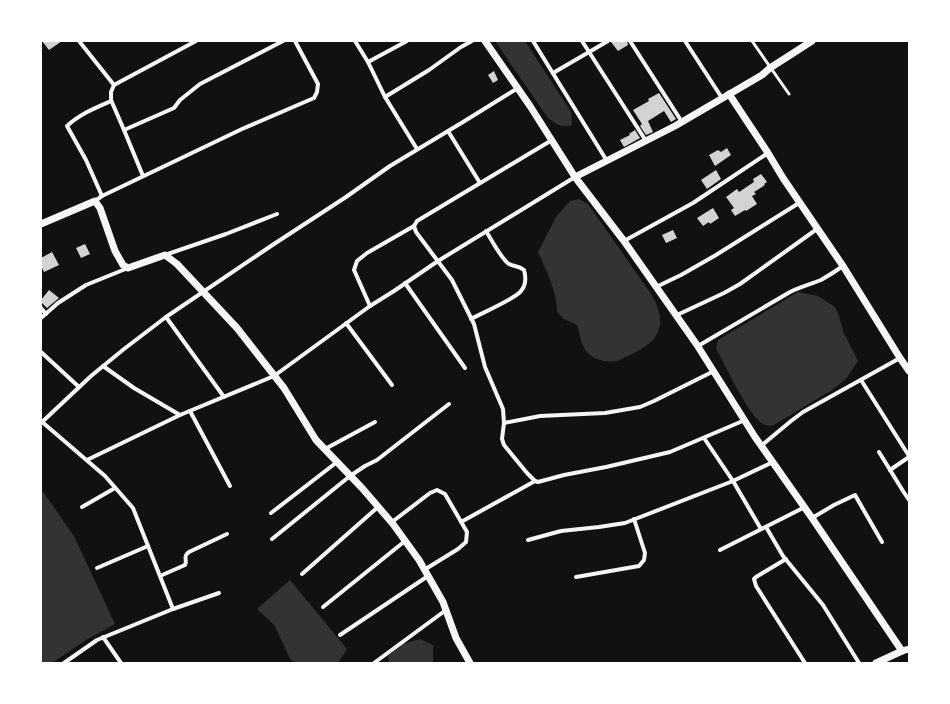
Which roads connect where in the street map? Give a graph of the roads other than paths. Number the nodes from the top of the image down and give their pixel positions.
1 (79, 41) edge
2 (196, 41) edge
3 (283, 41) edge
4 (295, 41) edge
5 (355, 41) edge
6 (408, 41) edge
7 (472, 41) edge
8 (485, 41) edge
9 (533, 41) edge
10 (582, 41) edge
11 (608, 41) edge
12 (630, 41) edge
13 (685, 41) edge
14 (752, 41) edge
15 (812, 41) edge
16 (589, 52) junction
17 (368, 62) junction
18 (770, 68) junction
19 (553, 73) junction
20 (114, 85) junction
21 (518, 88) junction
22 (729, 94) junction
23 (789, 94) dead end
24 (385, 97) junction
25 (722, 98) junction
26 (112, 101) junction
27 (682, 122) junction
28 (124, 130) junction
29 (448, 131) junction
30 (552, 140) junction
31 (646, 141) junction
32 (417, 149) junction
33 (768, 153) junction
34 (607, 161) junction
35 (143, 176) junction
36 (575, 177) junction
37 (480, 183) junction
38 (102, 196) junction
39 (95, 201) junction
40 (799, 203) junction
41 (277, 214) dead end
42 (41, 224) edge
43 (414, 226) junction
44 (817, 229) junction
45 (486, 231) junction
46 (624, 241) junction
47 (165, 255) junction
48 (438, 261) junction
49 (843, 266) junction
50 (128, 268) junction
51 (405, 283) junction
52 (656, 286) junction
53 (203, 292) junction
54 (370, 306) junction
55 (41, 308) edge
56 (46, 314) junction
57 (677, 315) junction
58 (166, 317) junction
59 (41, 318) edge
60 (471, 319) junction
61 (346, 323) junction
62 (698, 346) junction
63 (41, 352) edge
64 (900, 358) junction
65 (103, 366) junction
66 (465, 368) dead end
67 (714, 371) junction
68 (909, 371) edge
69 (274, 376) junction
70 (861, 380) junction
71 (392, 385) dead end
72 (79, 387) junction
73 (224, 397) junction
74 (449, 404) dead end
75 (190, 411) junction
76 (180, 415) junction
77 (745, 420) junction
78 (41, 422) edge
79 (375, 422) dead end
80 (504, 423) junction
81 (704, 438) junction
82 (761, 446) junction
83 (325, 449) junction
84 (879, 452) dead end
85 (909, 457) edge
86 (87, 460) junction
87 (337, 462) junction
88 (773, 462) junction
89 (890, 470) junction
90 (350, 476) junction
91 (535, 481) junction
92 (733, 481) junction
93 (230, 486) dead end
94 (116, 488) junction
95 (909, 500) edge
96 (82, 507) dead end
97 (378, 507) junction
98 (805, 507) junction
99 (271, 513) dead end
100 (812, 518) junction
101 (634, 519) junction
102 (392, 522) junction
103 (461, 522) junction
104 (766, 527) junction
105 (762, 529) junction
106 (227, 534) dead end
107 (272, 539) dead end
108 (528, 540) dead end
109 (406, 541) junction
110 (882, 542) dead end
111 (148, 546) junction
112 (720, 550) dead end
113 (786, 559) junction
114 (97, 568) dead end
115 (426, 573) junction
116 (302, 574) dead end
117 (160, 576) junction
118 (576, 576) dead end
119 (219, 593) dead end
120 (324, 607) dead end
121 (173, 609) junction
122 (446, 610) junction
123 (340, 635) dead end
124 (103, 637) junction
125 (905, 650) edge
126 (381, 658) junction
127 (64, 663) edge
128 (121, 663) edge
129 (374, 663) edge
130 (384, 663) edge
131 (470, 663) edge
132 (805, 663) edge
133 (859, 663) edge
134 (876, 663) edge

1 - 20 street
2 - 20 street
3 - 28 street
4 - 35 street
5 - 17 street
6 - 17 street
7 - 24 street
8 - 21 street
9 - 19 street
10 - 16 street
11 - 16 street
12 - 27 street
13 - 25 street
14 - 18 lane
15 - 18 street
16 - 19 street
16 - 31 street
17 - 24 street
18 - 22 street
18 - 23 lane
19 - 34 street
20 - 26 street
21 - 29 street
21 - 30 street
22 - 25 street
22 - 33 street
24 - 32 street
25 - 27 street
26 - 28 street
26 - 38 street
27 - 31 street
28 - 35 street
29 - 32 street
29 - 37 street
30 - 36 street
30 - 37 street
31 - 34 street
32 - 53 street
33 - 40 street
33 - 46 street
34 - 36 street
35 - 38 street
36 - 45 street
36 - 46 street
37 - 43 street
38 - 39 street
39 - 42 street
39 - 50 street
40 - 44 street
40 - 52 street
41 - 47 street
43 - 48 street
43 - 54 street
44 - 49 street
44 - 57 street
45 - 48 street
45 - 60 street
46 - 52 street
47 - 50 street
47 - 53 street
48 - 51 street
48 - 60 street
49 - 62 street
49 - 64 street
50 - 56 street
51 - 54 street
51 - 66 street
52 - 57 street
53 - 58 street
53 - 69 street
54 - 61 street
55 - 56 street
56 - 59 street
57 - 62 street
58 - 65 street
58 - 73 street
60 - 80 street
61 - 69 street
61 - 71 street
62 - 67 street
63 - 72 street
64 - 68 street
64 - 70 street
65 - 72 street
65 - 76 street
67 - 77 street
67 - 80 street
69 - 73 street
69 - 83 street
70 - 82 street
70 - 85 street
72 - 78 street
73 - 75 street
74 - 90 street
75 - 76 street
75 - 93 street
76 - 86 street
77 - 81 street
77 - 82 street
78 - 86 street
79 - 83 street
80 - 91 street
81 - 91 street
81 - 92 street
82 - 88 street
83 - 87 street
84 - 89 street
85 - 89 street
86 - 94 street
87 - 90 street
87 - 99 street
88 - 92 street
88 - 98 street
89 - 95 street
90 - 97 street
90 - 107 street
91 - 103 street
92 - 101 street
92 - 105 street
94 - 96 street
94 - 111 street
97 - 102 street
97 - 116 street
98 - 100 street
98 - 104 street
100 - 110 street
100 - 125 street
101 - 108 street
101 - 118 street
102 - 103 street
102 - 109 street
103 - 115 street
104 - 105 street
104 - 113 street
105 - 112 street
106 - 117 street
109 - 115 street
109 - 120 street
111 - 114 street
111 - 117 street
113 - 132 street
113 - 133 street
115 - 122 street
115 - 123 street
117 - 121 street
119 - 121 street
121 - 124 street
122 - 126 street
122 - 131 street
124 - 127 street
124 - 128 street
125 - 134 street
126 - 129 street
126 - 130 street

